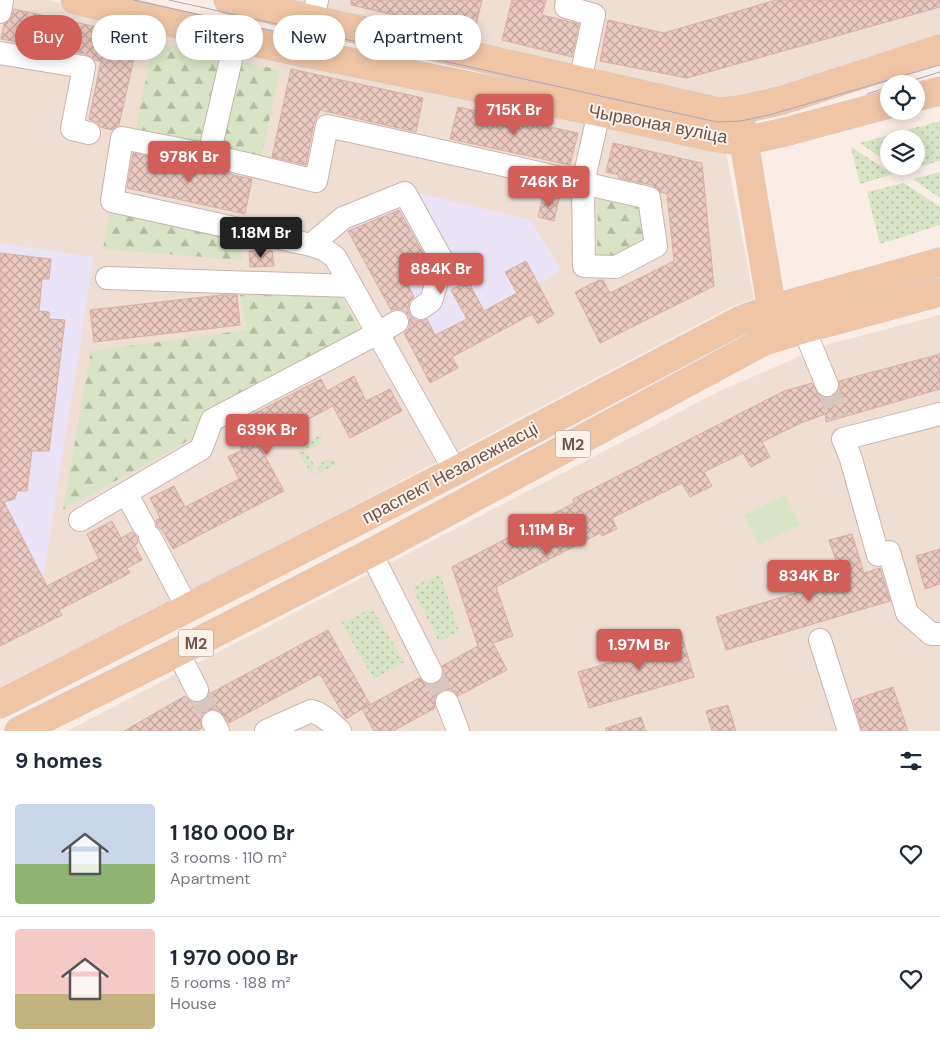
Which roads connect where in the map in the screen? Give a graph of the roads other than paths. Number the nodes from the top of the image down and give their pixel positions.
1 (2, 0) edge
2 (75, 0) edge
3 (228, 0) edge
4 (567, 0) edge
5 (135, 7) edge
6 (599, 8) edge
7 (316, 10) edge
8 (0, 12) edge
9 (176, 20) edge
10 (940, 49) edge
11 (0, 53) edge
12 (231, 60) edge
13 (342, 60) edge
14 (580, 81) junction
15 (940, 91) edge
16 (925, 95) edge
17 (880, 106) edge
18 (739, 110) junction
19 (599, 112) junction
20 (89, 134) dead end
21 (744, 141) junction
22 (209, 155) junction
23 (311, 245) junction
24 (940, 262) edge
25 (107, 278) dead end
26 (352, 286) junction
27 (940, 292) edge
28 (421, 308) dead end
29 (772, 309) junction
30 (398, 322) dead end
31 (804, 329) junction
32 (378, 333) junction
33 (776, 338) junction
34 (827, 385) tunnel mouth
35 (940, 414) edge
36 (455, 471) junction
37 (126, 493) junction
38 (80, 520) dead end
39 (371, 553) junction
40 (188, 609) junction
41 (940, 634) edge
42 (820, 640) dead end
43 (178, 652) junction
44 (431, 672) tunnel mouth
45 (197, 690) tunnel mouth
46 (447, 702) tunnel mouth
47 (0, 704) edge
48 (331, 729) edge
49 (19, 731) edge
50 (266, 731) edge
51 (458, 731) edge
52 (849, 731) edge

1 - 8 street
2 - 5 main road, Чырвоная вуліца
3 - 7 main road, Чырвоная вуліца
4 - 6 street
5 - 9 main road, Чырвоная вуліца
6 - 14 street
7 - 14 main road, Чырвоная вуліца
10 - 18 main road, Чырвоная вуліца
11 - 20 street
12 - 22 street
13 - 19 main road, Чырвоная вуліца
14 - 18 main road, Чырвоная вуліца
15 - 16 main road
17 - 21 main road, Чырвоная вуліца
18 - 21 main road
19 - 21 main road, Чырвоная вуліца
19 - 22 street
21 - 29 main road
22 - 23 street
23 - 26 street
23 - 28 street
24 - 29 main road, праспект Незалежнасці / М2
25 - 26 street
26 - 32 street
27 - 31 main road, праспект Незалежнасці / М2
29 - 33 main road
29 - 36 main road, праспект Незалежнасці / М2
30 - 32 street
31 - 33 main road, праспект Незалежнасці / М2
31 - 34 street
32 - 36 street
32 - 37 street
33 - 39 main road, праспект Незалежнасці / М2
35 - 41 street
36 - 40 main road, праспект Незалежнасці / М2
37 - 38 street
37 - 40 street
39 - 43 main road, праспект Незалежнасці / М2
39 - 44 street
40 - 47 main road, праспект Незалежнасці / М2
42 - 52 street
43 - 45 street
43 - 49 main road, праспект Незалежнасці / М2
46 - 51 street
48 - 50 street

